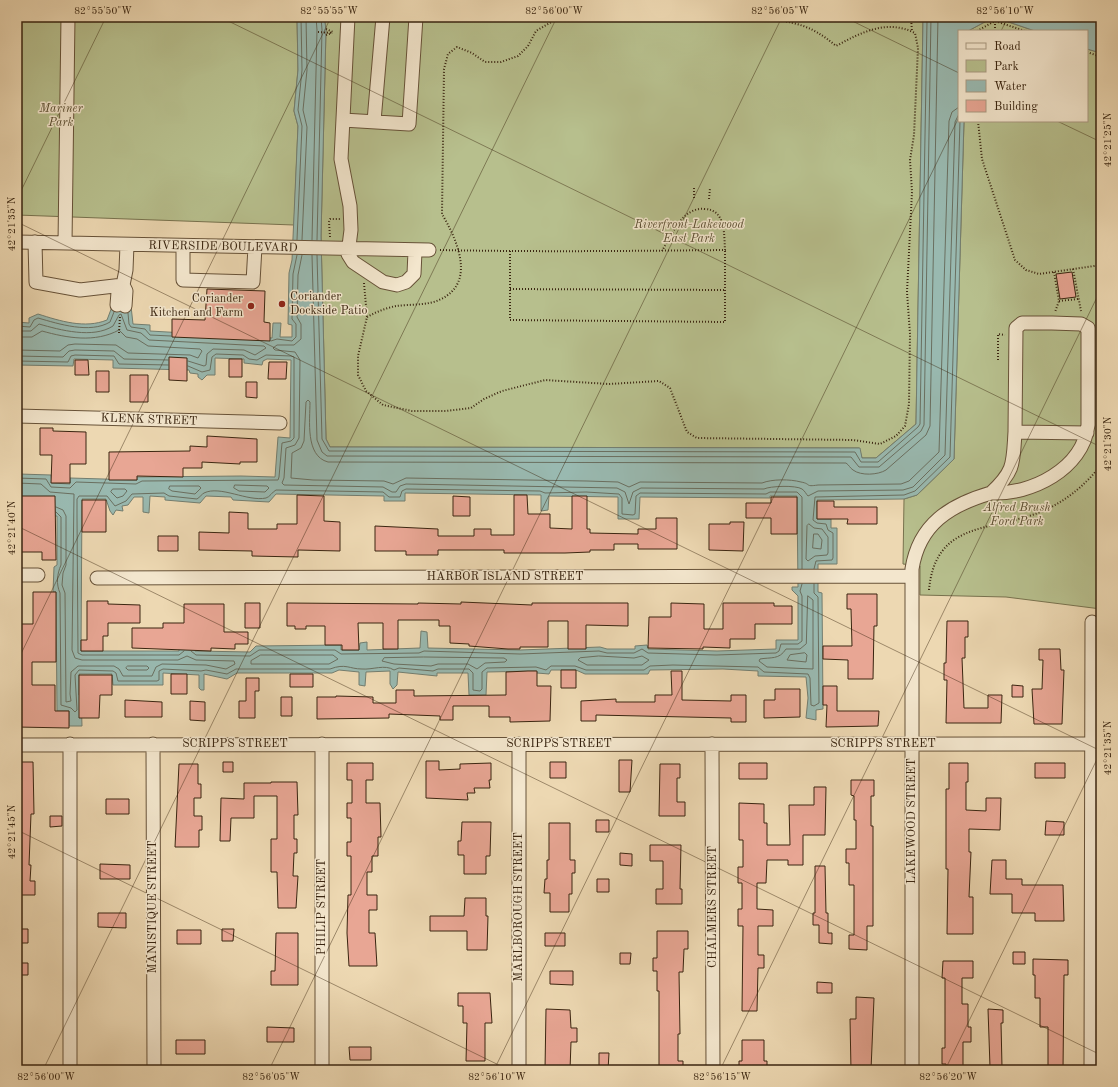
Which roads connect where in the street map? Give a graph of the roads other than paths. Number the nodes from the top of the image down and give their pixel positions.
1 (68, 17) edge
2 (348, 17) edge
3 (383, 17) edge
4 (416, 17) edge
5 (343, 120) junction
6 (374, 121) junction
7 (17, 242) edge
8 (36, 242) junction
9 (65, 243) junction
10 (127, 245) junction
11 (183, 246) junction
12 (255, 247) junction
13 (348, 250) junction
14 (415, 250) junction
15 (428, 250) road end
16 (123, 285) junction
17 (121, 305) dead end
18 (17, 416) edge
19 (280, 424) dead end
20 (1015, 432) junction
21 (1087, 433) junction
22 (991, 493) junction
23 (17, 575) edge
24 (38, 575) dead end
25 (912, 576) junction
26 (97, 578) dead end
27 (1092, 622) dead end
28 (912, 743) junction
29 (70, 744) junction
30 (153, 744) junction
31 (322, 744) junction
32 (519, 744) junction
33 (712, 744) junction
34 (1096, 744) edge
35 (17, 745) edge
36 (70, 1070) edge
37 (154, 1070) edge
38 (322, 1070) edge
39 (519, 1070) edge
40 (713, 1070) edge
41 (912, 1070) edge
42 (1091, 1070) edge

1 - 9 street
2 - 5 street
3 - 6 street
4 - 6 street
5 - 6 street
5 - 13 street
7 - 8 street, RIVERSIDE BOULEVARD
8 - 9 street, RIVERSIDE BOULEVARD
8 - 16 street
9 - 10 street, RIVERSIDE BOULEVARD
10 - 11 street, RIVERSIDE BOULEVARD
10 - 16 street
11 - 12 street, RIVERSIDE BOULEVARD
11 - 12 street
12 - 13 street, RIVERSIDE BOULEVARD
13 - 14 street, RIVERSIDE BOULEVARD
13 - 14 street
14 - 15 street, RIVERSIDE BOULEVARD
16 - 17 street
18 - 19 street, KLENK STREET
20 - 21 street
20 - 21 street, LAKEWOOD STREET
20 - 22 street, LAKEWOOD STREET
21 - 22 street, LAKEWOOD STREET
22 - 25 street, LAKEWOOD STREET
23 - 24 street
25 - 26 street, HARBOR ISLAND STREET
25 - 28 street, LAKEWOOD STREET
27 - 34 street
28 - 33 street, SCRIPPS STREET
28 - 34 street, SCRIPPS STREET
28 - 41 street, LAKEWOOD STREET
29 - 30 street, SCRIPPS STREET
29 - 35 street, SCRIPPS STREET
29 - 36 street
30 - 31 street, SCRIPPS STREET
30 - 37 street, MANISTIQUE STREET
31 - 32 street, SCRIPPS STREET
31 - 38 street, PHILIP STREET
32 - 33 street, SCRIPPS STREET
32 - 39 street, MARLBOROUGH STREET
33 - 40 street, CHALMERS STREET
34 - 42 street

